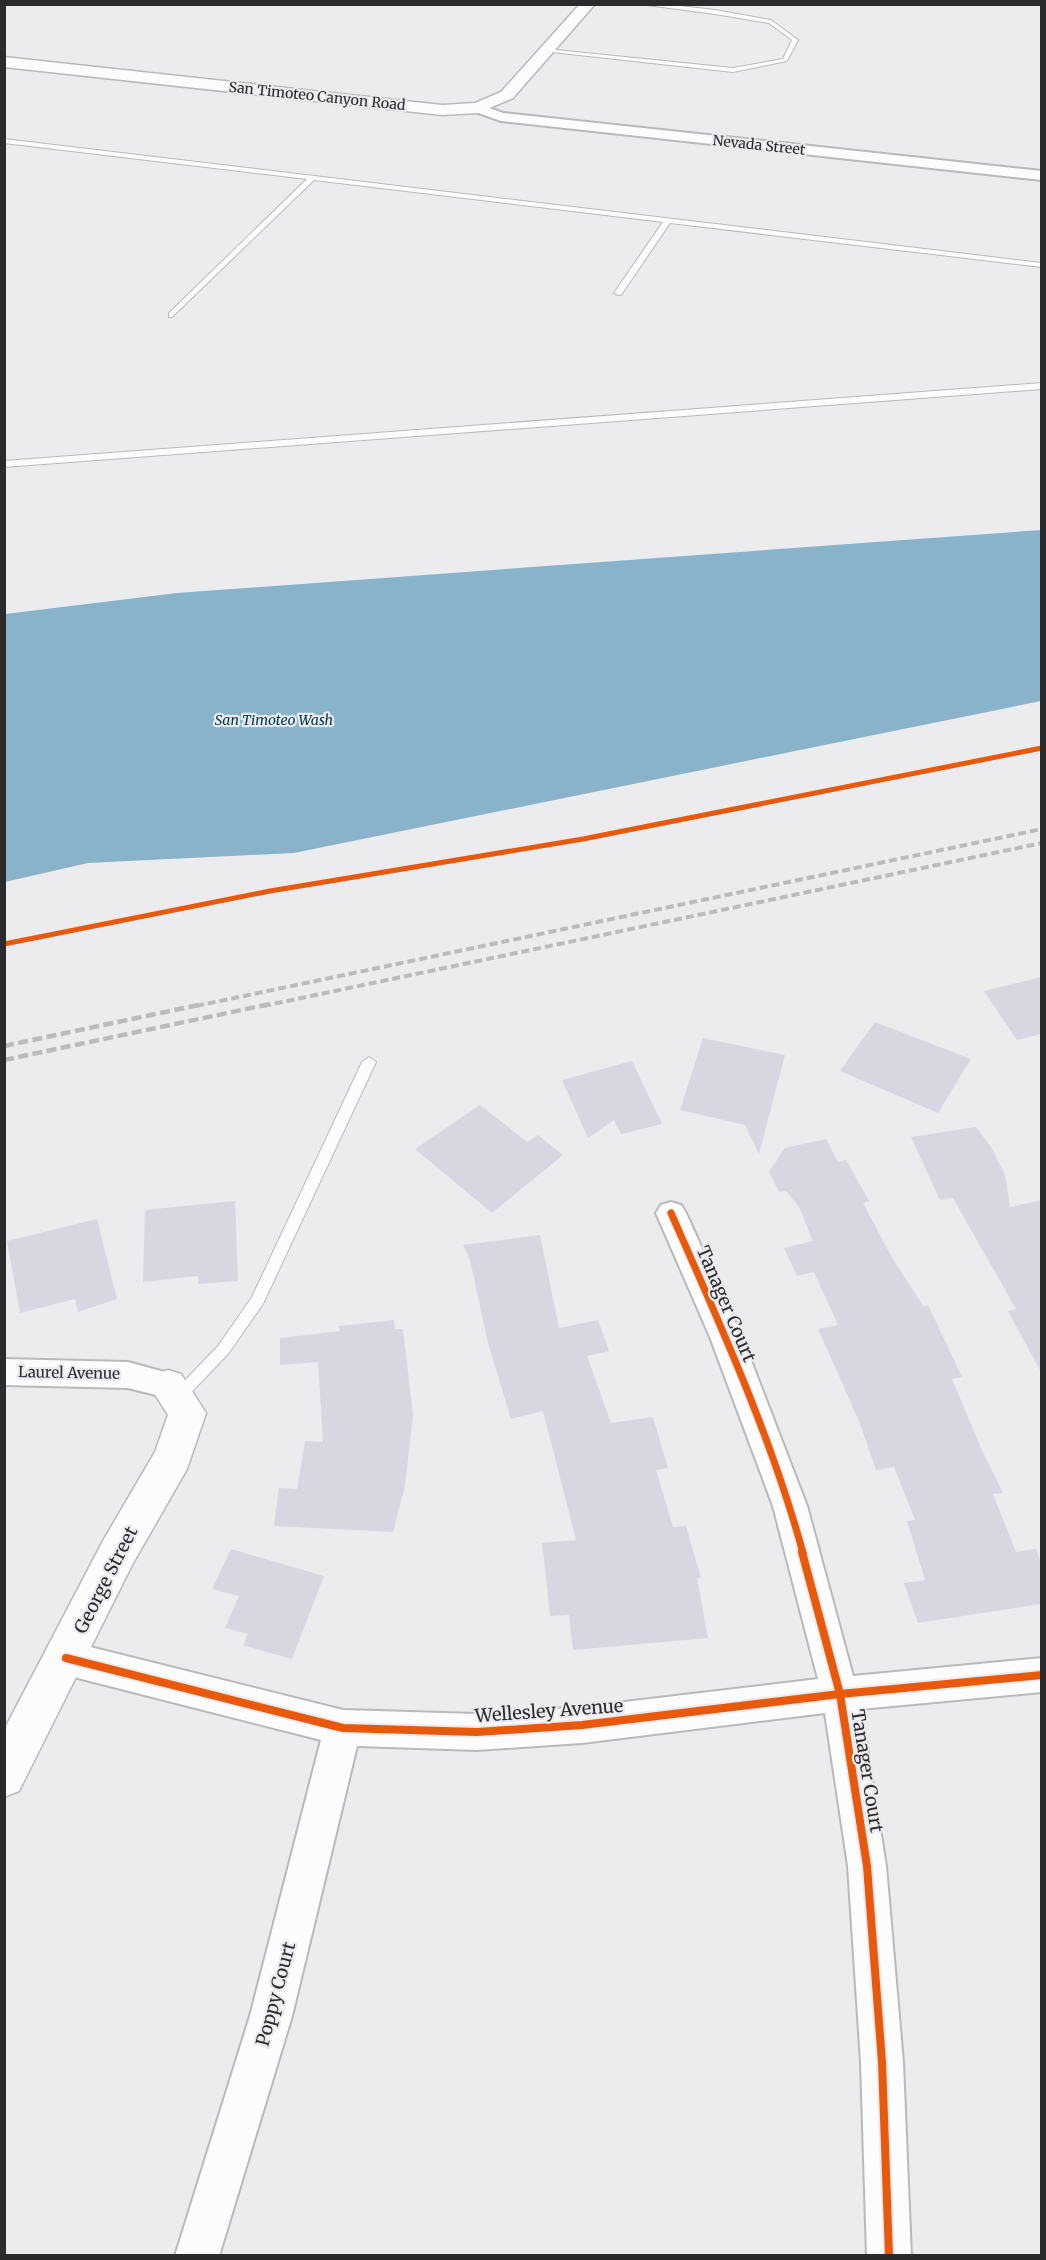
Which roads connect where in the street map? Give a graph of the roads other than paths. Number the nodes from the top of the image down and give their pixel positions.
1 (588, 4) edge
2 (642, 4) edge
3 (546, 51) junction
4 (4, 62) edge
5 (478, 108) junction
6 (4, 141) edge
7 (1041, 176) edge
8 (311, 178) junction
9 (667, 221) junction
10 (1041, 265) edge
11 (618, 293) dead end
12 (172, 315) dead end
13 (1041, 386) edge
14 (4, 464) edge
15 (369, 1062) dead end
16 (670, 1213) dead end
17 (4, 1372) edge
18 (172, 1391) junction
19 (66, 1658) junction
20 (1041, 1675) edge
21 (840, 1694) junction
22 (343, 1728) junction
23 (4, 1776) edge
24 (197, 2256) edge
25 (889, 2256) edge

1 - 3 main road, San Timoteo Canyon Road
2 - 3 lane
3 - 5 main road, San Timoteo Canyon Road
4 - 5 main road, San Timoteo Canyon Road
5 - 7 street, Nevada Street
6 - 8 lane
8 - 9 lane
8 - 12 lane
9 - 10 lane
9 - 11 lane
13 - 14 lane
15 - 18 lane
16 - 21 street, Tanager Court
17 - 18 street, Laurel Avenue
18 - 19 main road, George Street
19 - 22 street, Wellesley Avenue
19 - 23 main road, George Street
20 - 21 street, Wellesley Avenue
21 - 22 street, Wellesley Avenue
21 - 25 street, Tanager Court
22 - 24 street, Poppy Court

